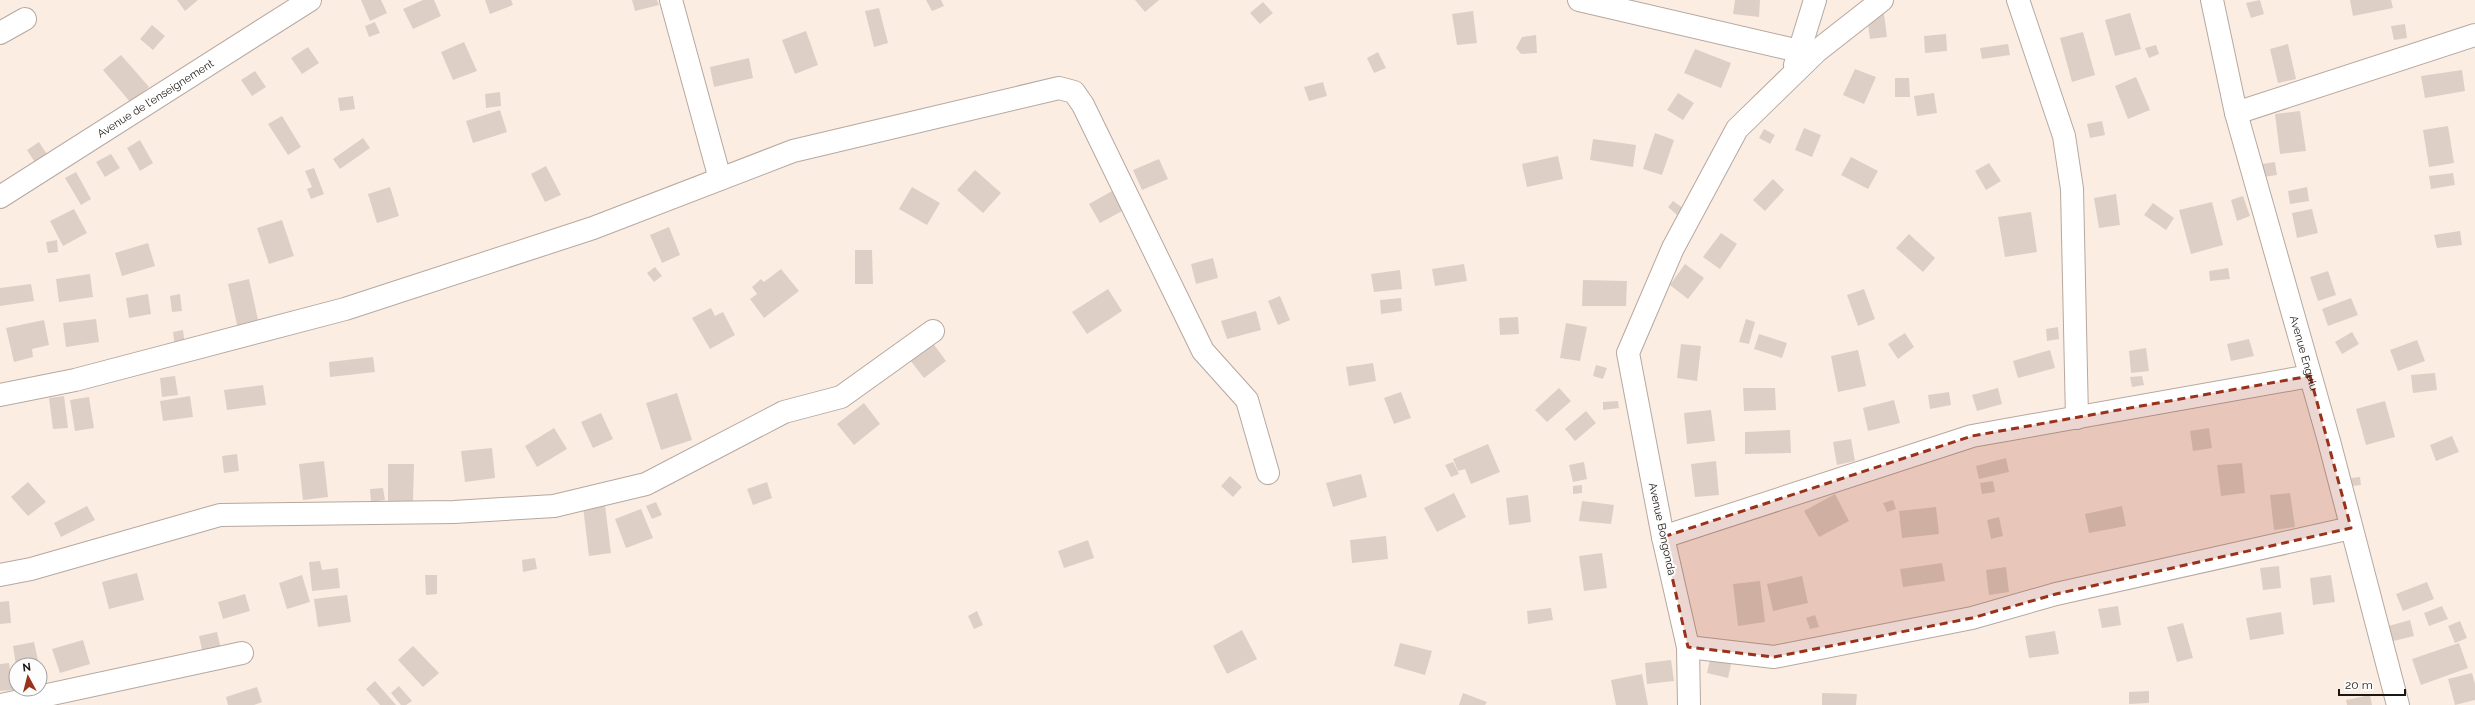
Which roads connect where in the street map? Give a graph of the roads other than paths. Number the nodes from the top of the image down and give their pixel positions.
1 (310, 0) edge
2 (671, 0) edge
3 (1579, 0) edge
4 (1815, 0) edge
5 (1882, 0) edge
6 (2018, 0) edge
7 (2212, 0) edge
8 (25, 19) dead end
9 (0, 33) edge
10 (2475, 35) edge
11 (1799, 51) junction
12 (1792, 75) junction
13 (2236, 113) junction
14 (720, 179) junction
15 (0, 197) edge
16 (933, 331) dead end
17 (2310, 376) junction
18 (0, 395) edge
19 (2077, 418) junction
20 (1268, 473) dead end
21 (2351, 528) junction
22 (1663, 537) junction
23 (0, 575) edge
24 (1688, 647) junction
25 (242, 653) dead end
26 (0, 705) edge
27 (1689, 705) edge
28 (2398, 705) edge

1 - 15 street, Avenue de l'enseignement
2 - 14 street
3 - 11 street
4 - 11 street
5 - 12 street
6 - 19 street
7 - 13 street, Avenue Engulu
8 - 9 street
10 - 13 street
11 - 12 street
12 - 22 street, Avenue Bongonda
13 - 17 street, Avenue Engulu
14 - 18 street
14 - 20 street
16 - 23 street
17 - 19 street
17 - 21 street, Avenue Engulu
19 - 22 street
21 - 24 street
21 - 28 street, Avenue Engulu
22 - 24 street, Avenue Bongonda
24 - 27 street, Avenue Bongonda
25 - 26 street

